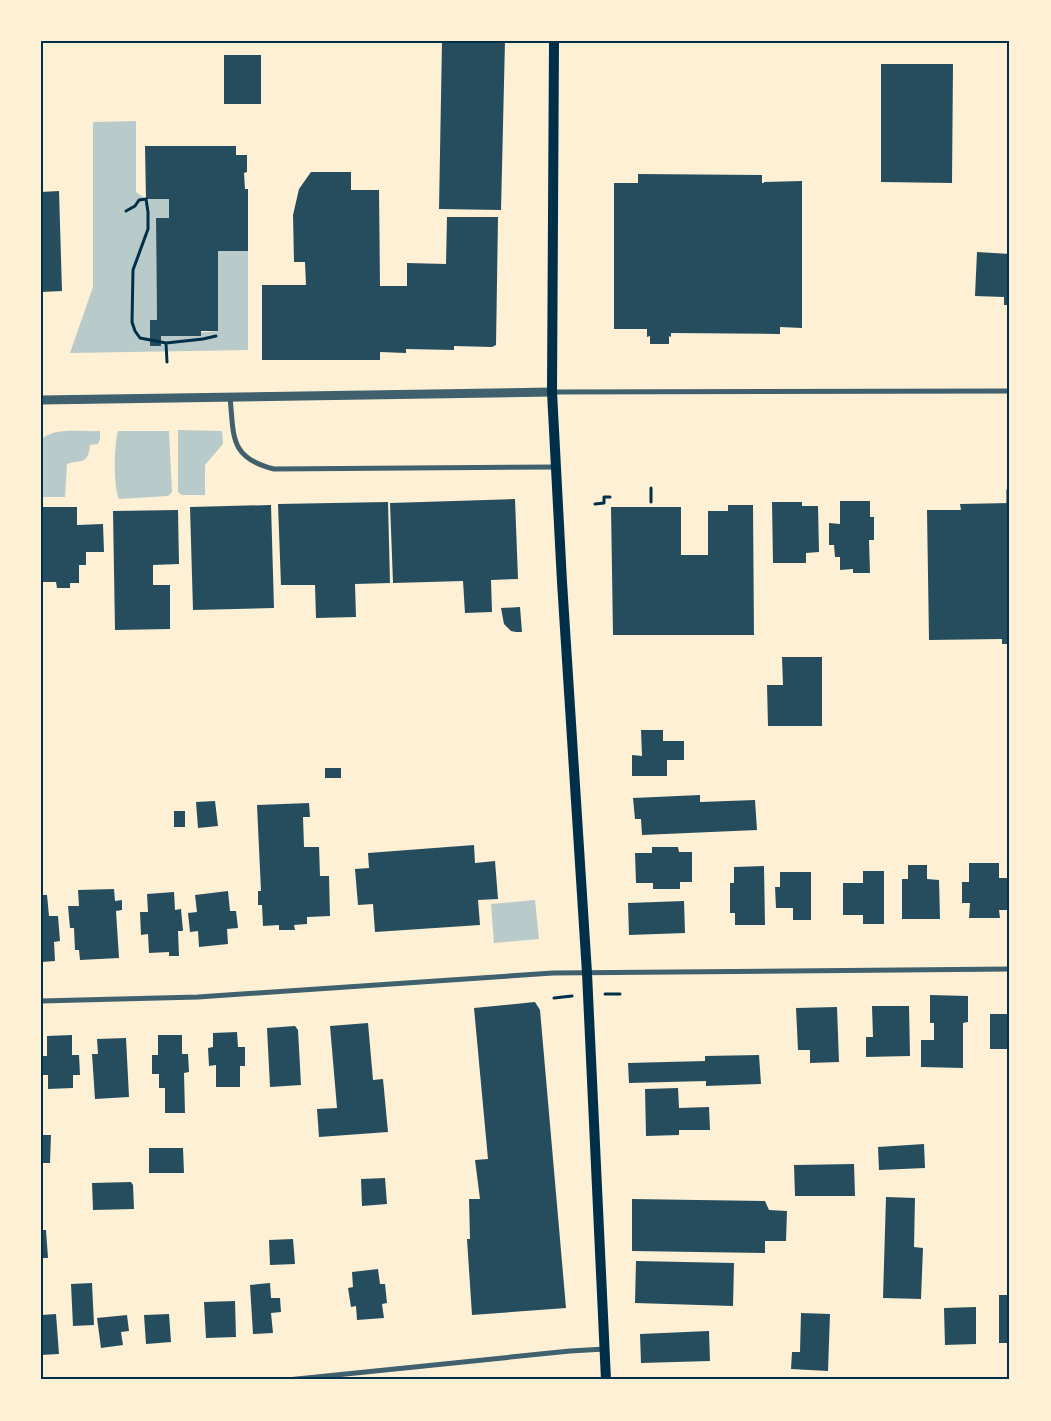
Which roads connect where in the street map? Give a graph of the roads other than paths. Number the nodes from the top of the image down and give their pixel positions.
1 (554, 41) edge
2 (1010, 391) edge
3 (552, 392) junction
4 (230, 397) junction
5 (41, 400) edge
6 (556, 467) junction
7 (1010, 969) edge
8 (587, 973) junction
9 (41, 1001) edge
10 (605, 1349) junction
11 (287, 1380) edge
12 (606, 1380) edge

1 - 3 main road
2 - 3 street
3 - 4 street
3 - 6 main road
4 - 5 street
4 - 6 street
6 - 8 main road
7 - 8 street
8 - 9 street
8 - 10 main road
10 - 11 street
10 - 12 main road

